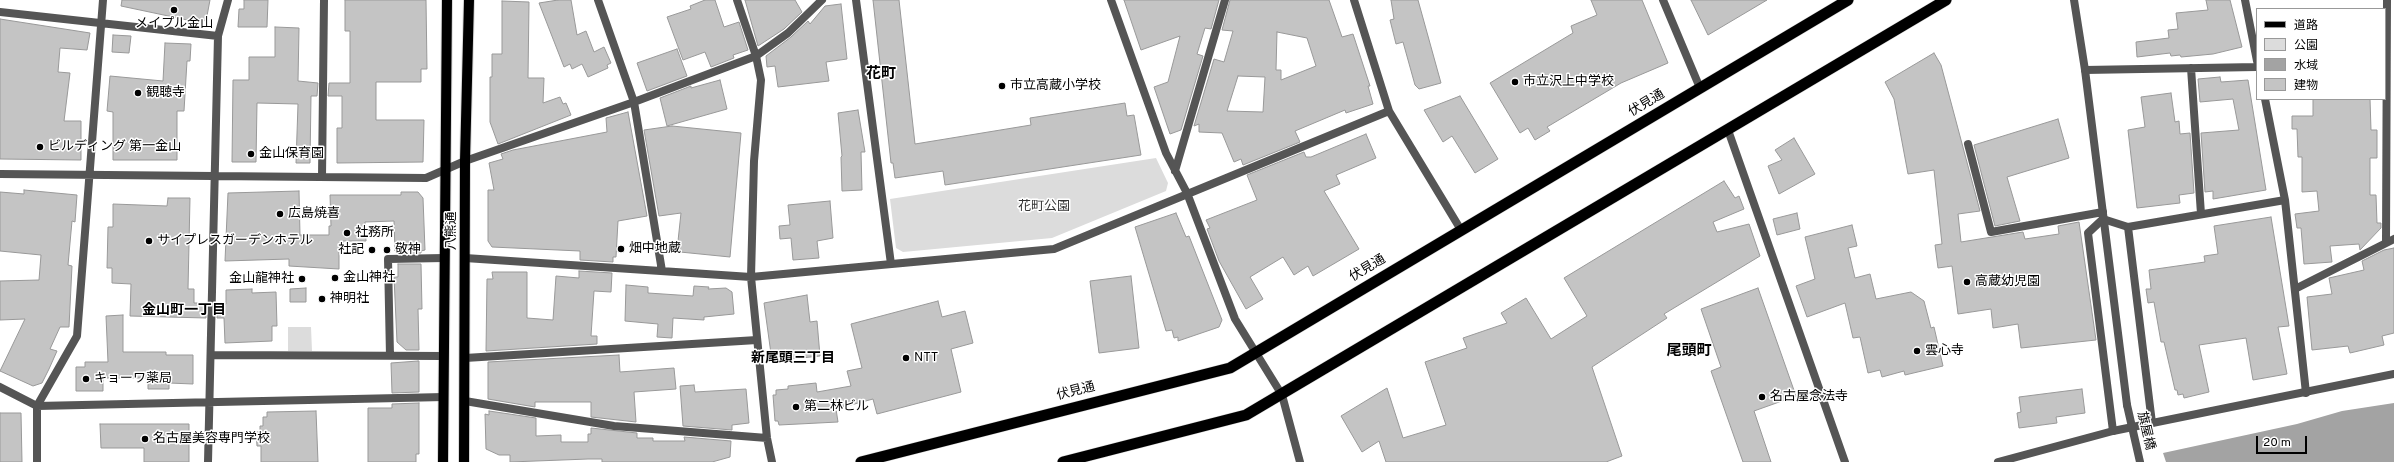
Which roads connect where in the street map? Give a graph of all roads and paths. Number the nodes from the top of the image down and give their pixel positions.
1 (103, 0) edge
2 (228, 0) edge
3 (324, 0) edge
4 (447, 0) edge
5 (469, 0) edge
6 (598, 0) edge
7 (737, 0) edge
8 (822, 0) edge
9 (856, 0) edge
10 (1111, 0) edge
11 (1225, 0) edge
12 (1354, 0) edge
13 (1663, 0) edge
14 (1946, 0) edge
15 (2074, 0) edge
16 (2245, 0) edge
17 (2387, 0) edge
18 (1842, 1) edge
19 (0, 12) edge
20 (101, 22) junction
21 (218, 36) junction
22 (756, 56) junction
23 (2256, 56) edge
24 (2389, 65) edge
25 (2256, 67) edge
26 (2191, 68) junction
27 (2085, 70) junction
28 (1700, 88) junction
29 (2265, 100) edge
30 (634, 102) junction
31 (1389, 111) junction
32 (1728, 130) junction
33 (1968, 144) dead end
34 (465, 161) junction
35 (445, 171) junction
36 (1175, 171) junction
37 (0, 174) edge
38 (90, 175) junction
39 (216, 176) junction
40 (322, 177) junction
41 (1187, 193) junction
42 (2285, 200) junction
43 (2201, 214) junction
44 (2103, 216) junction
45 (2128, 226) junction
46 (1462, 230) junction
47 (2394, 239) edge
48 (2386, 242) junction
49 (444, 258) junction
50 (465, 258) junction
51 (891, 264) junction
52 (662, 271) junction
53 (751, 278) junction
54 (2295, 289) junction
55 (757, 340) junction
56 (1256, 352) junction
57 (211, 356) junction
58 (390, 356) junction
59 (444, 356) junction
60 (465, 358) junction
61 (2394, 374) edge
62 (0, 387) edge
63 (2306, 393) junction
64 (1282, 395) junction
65 (444, 397) junction
66 (210, 401) junction
67 (465, 401) junction
68 (37, 406) junction
69 (2152, 423) junction
70 (2113, 431) junction
71 (767, 438) junction
72 (37, 462) edge
73 (208, 462) edge
74 (443, 462) edge
75 (464, 462) edge
76 (772, 462) edge
77 (861, 462) edge
78 (1063, 462) edge
79 (1300, 462) edge
80 (1845, 462) edge
81 (1998, 462) edge
82 (2140, 462) edge

1 - 20 street
2 - 21 street
3 - 40 street
4 - 35 main road, 八熊通
5 - 34 main road, 八熊通
6 - 30 street
7 - 22 street
8 - 22 street
9 - 51 street
10 - 36 street
11 - 36 street
12 - 31 street
13 - 28 street
14 - 32 highway
15 - 27 street, 旗屋橋
16 - 23 street
17 - 24 street
18 - 28 highway, 伏見通
19 - 20 street
20 - 21 street
20 - 38 street
21 - 39 street
22 - 30 street
22 - 53 street
24 - 48 street
25 - 26 street
26 - 27 street
26 - 43 street
27 - 44 street, 旗屋橋
28 - 46 highway, 伏見通
29 - 42 street
30 - 34 street
30 - 52 street
31 - 41 street
31 - 46 street
32 - 64 highway
32 - 80 street
33 - 44 street
34 - 35 street
34 - 50 main road, 八熊通
35 - 40 street
35 - 49 main road, 八熊通
36 - 41 street
37 - 38 street
38 - 39 street
38 - 68 street
39 - 40 street
39 - 57 street
41 - 51 street
41 - 56 street
42 - 43 street
42 - 54 street
43 - 45 street
44 - 45 street
44 - 70 street
44 - 82 street, 旗屋橋, bridge
45 - 69 street
46 - 56 highway, 伏見通
47 - 48 street
48 - 54 street
49 - 58 street
49 - 59 main road, 八熊通
50 - 52 street
50 - 60 main road, 八熊通
51 - 53 street
52 - 53 street
53 - 55 street
54 - 63 street
55 - 60 street
55 - 71 street
56 - 64 street
56 - 77 highway, 伏見通
57 - 58 street
57 - 66 street
58 - 59 street
59 - 65 main road, 八熊通
60 - 67 main road, 八熊通
61 - 63 street
62 - 68 street
63 - 69 street
64 - 78 highway
64 - 79 street
65 - 66 street
65 - 74 main road, 八熊通
66 - 68 street
66 - 73 street
67 - 71 street
67 - 75 main road, 八熊通
68 - 72 street
69 - 70 street
70 - 81 street
71 - 76 street

